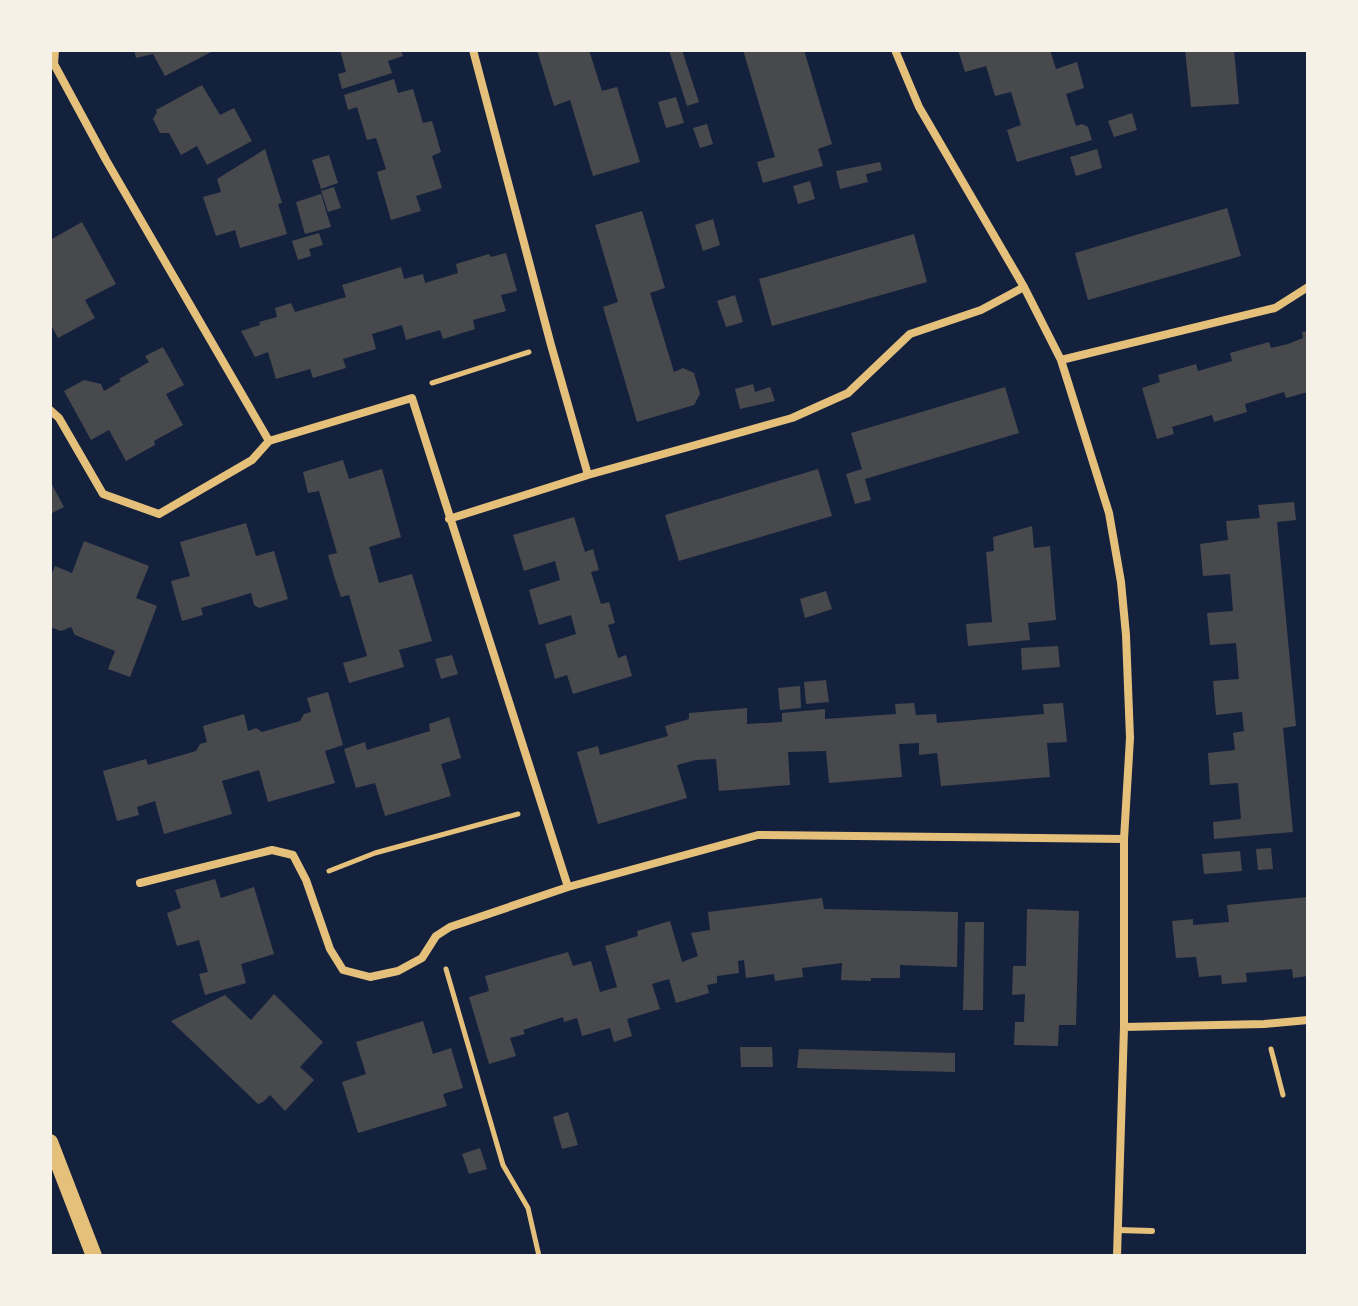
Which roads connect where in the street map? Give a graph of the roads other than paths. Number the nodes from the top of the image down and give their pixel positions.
1 (55, 50) edge
2 (473, 50) edge
3 (895, 50) edge
4 (52, 64) edge
5 (1024, 287) junction
6 (1308, 287) edge
7 (1061, 360) junction
8 (50, 410) edge
9 (269, 441) junction
10 (588, 475) junction
11 (449, 519) junction
12 (1124, 839) junction
13 (140, 883) dead end
14 (568, 887) junction
15 (1308, 1020) edge
16 (1124, 1027) junction
17 (50, 1142) edge
18 (1118, 1230) junction
19 (1152, 1231) dead end
20 (94, 1256) edge
21 (1117, 1256) edge

1 - 4 street
2 - 10 street
3 - 5 street
4 - 9 street
5 - 7 street
5 - 10 street
6 - 7 street
7 - 12 street
8 - 9 street
9 - 11 street
10 - 11 street
11 - 14 street
12 - 14 street
12 - 16 street
13 - 14 street
15 - 16 street
16 - 18 street
17 - 20 main road
18 - 19 lane
18 - 21 street

